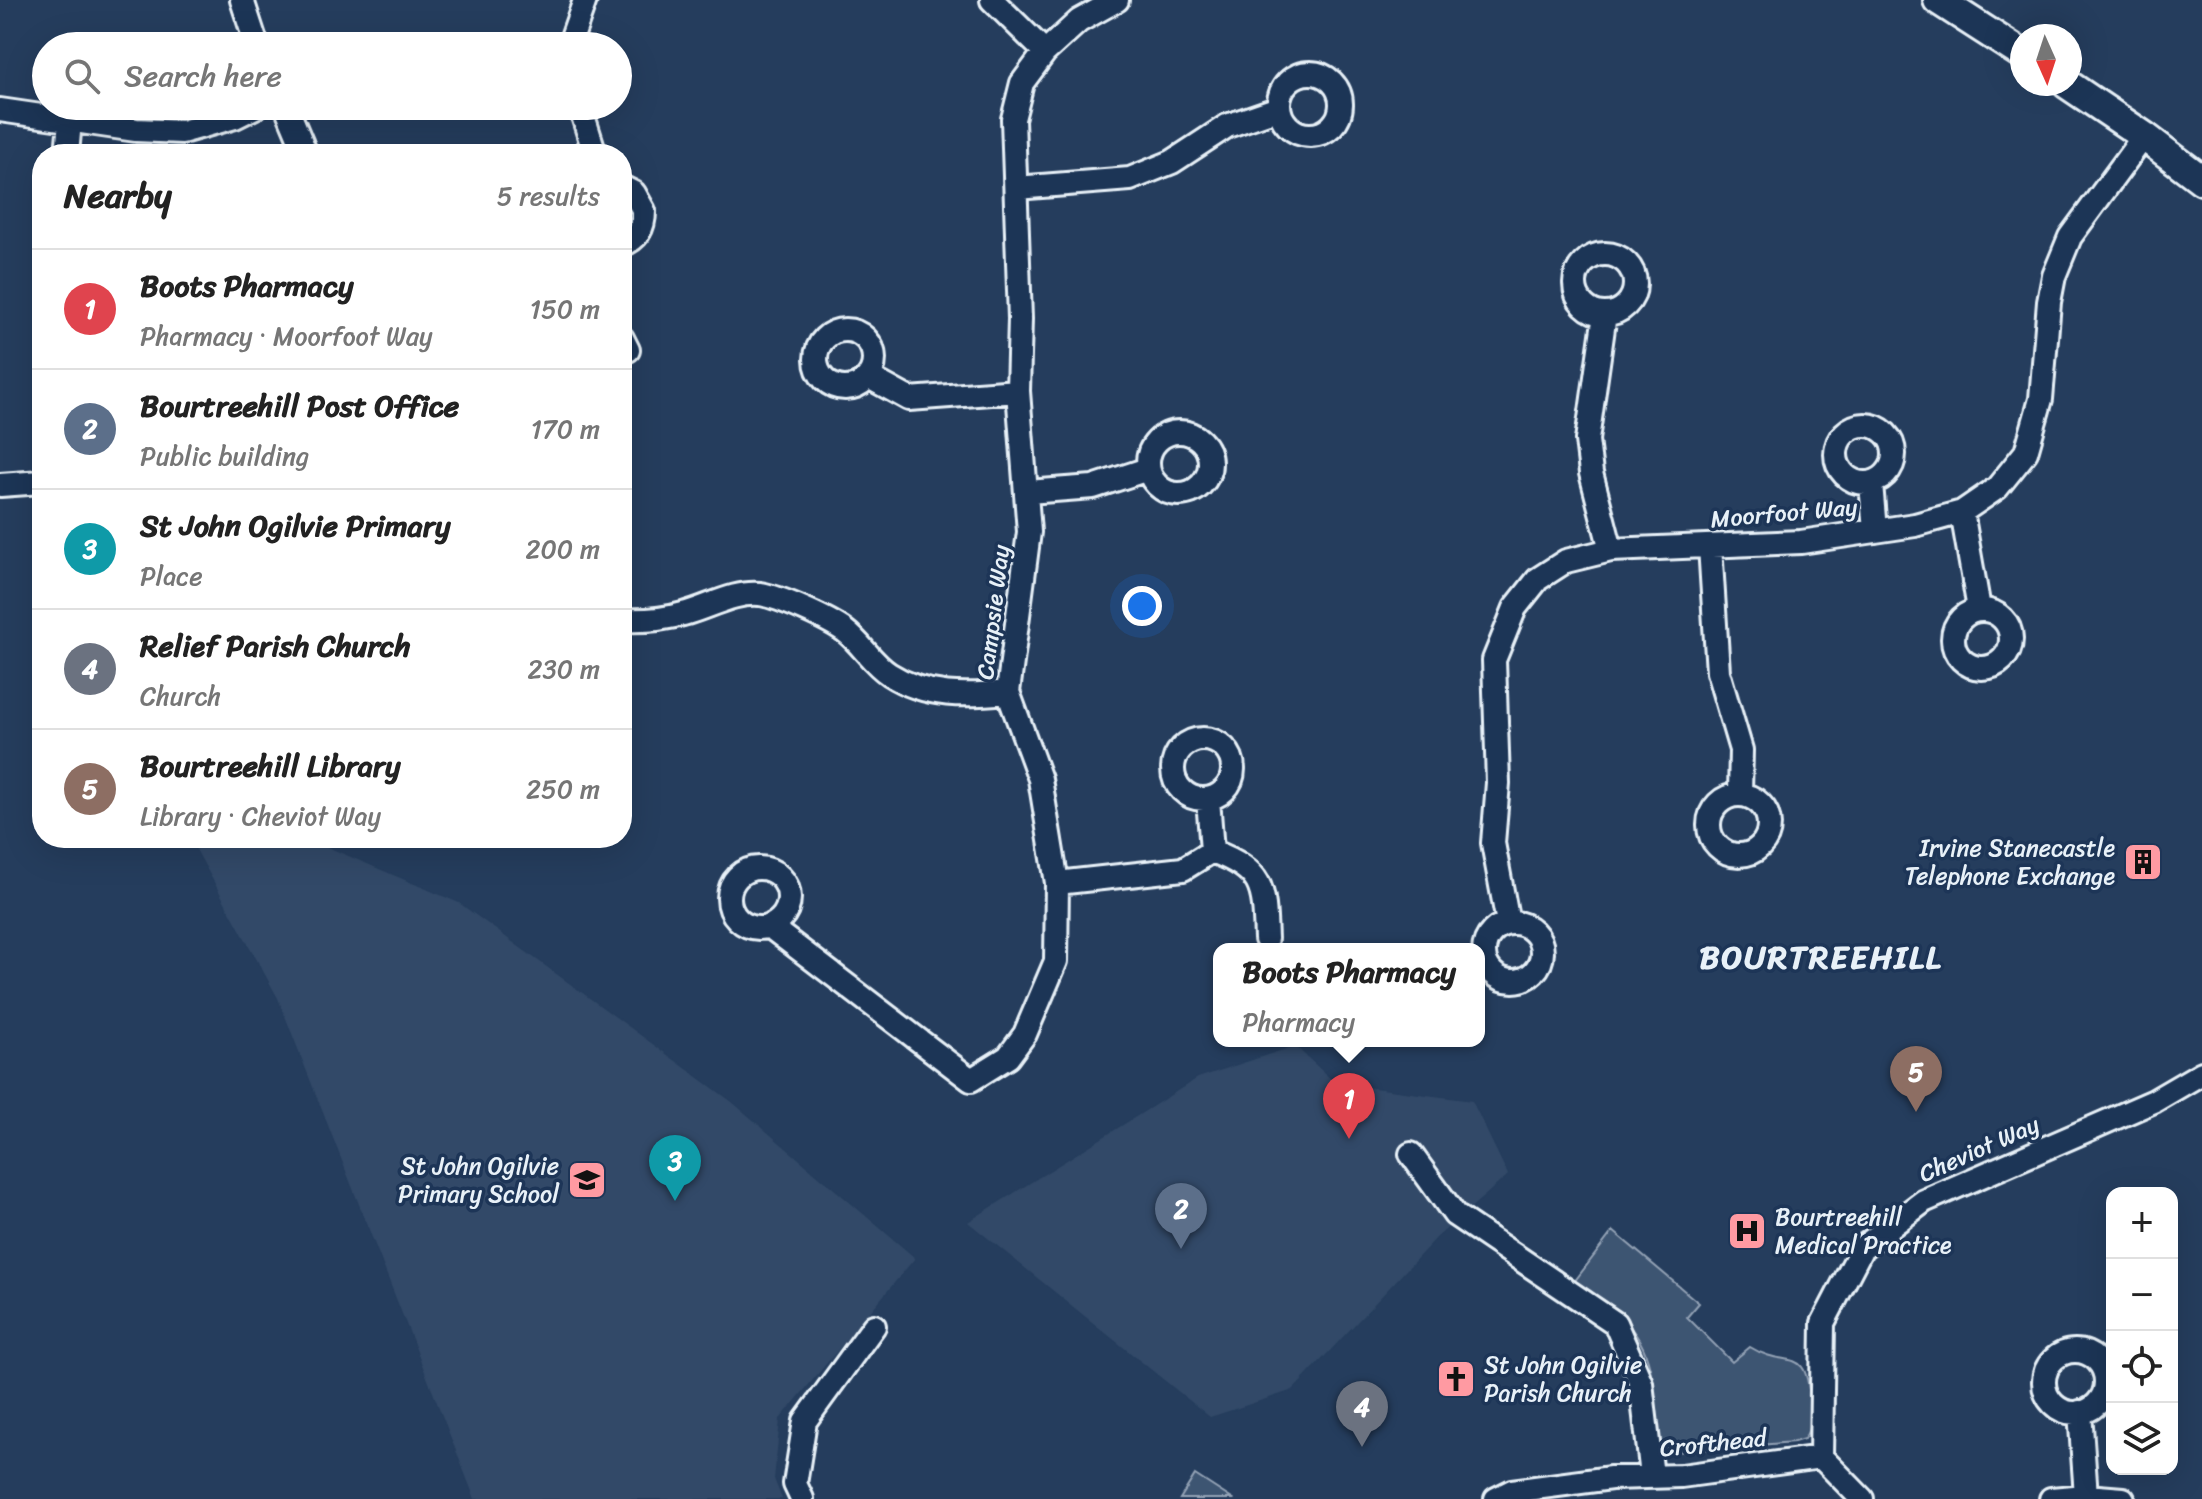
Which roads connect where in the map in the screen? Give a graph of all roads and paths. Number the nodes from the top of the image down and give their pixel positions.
1 (242, 0) edge
2 (585, 0) edge
3 (992, 0) edge
4 (1117, 0) edge
5 (1938, 0) edge
6 (252, 32) edge
7 (574, 32) edge
8 (2010, 46) edge
9 (1045, 52) junction
10 (2082, 94) edge
11 (1279, 108) dead end
12 (0, 110) edge
13 (32, 115) edge
14 (64, 120) edge
15 (224, 120) edge
16 (292, 120) edge
17 (584, 120) edge
18 (70, 121) junction
19 (2144, 136) junction
20 (68, 144) edge
21 (302, 144) edge
22 (592, 144) edge
23 (2202, 180) edge
24 (1016, 188) junction
25 (632, 192) edge
26 (632, 240) edge
27 (1605, 314) dead end
28 (869, 377) dead end
29 (1018, 391) junction
30 (1148, 469) dead end
31 (32, 483) edge
32 (1871, 483) dead end
33 (0, 485) edge
34 (1028, 492) junction
35 (1962, 512) junction
36 (1875, 531) junction
37 (1710, 546) junction
38 (1611, 550) junction
39 (1979, 609) dead end
40 (632, 620) edge
41 (1008, 692) junction
42 (1740, 793) dead end
43 (1208, 799) dead end
44 (1212, 851) junction
45 (1057, 883) junction
46 (1508, 923) dead end
47 (769, 926) dead end
48 (1266, 939) dead end
49 (2202, 1073) edge
50 (1411, 1154) dead end
51 (874, 1326) dead end
52 (2080, 1412) dead end
53 (1821, 1457) junction
54 (1652, 1476) junction
55 (2086, 1496) junction
56 (802, 1499) edge
57 (1496, 1499) edge
58 (1862, 1499) edge
59 (2051, 1499) edge
60 (2123, 1499) edge

1 - 6 street
2 - 7 street
3 - 9 street
4 - 9 street, Campsie Way
5 - 8 street
9 - 24 street, Campsie Way
10 - 19 street
11 - 24 street
12 - 13 street
14 - 18 street
15 - 18 street
16 - 21 street
17 - 22 street
18 - 20 street
19 - 23 street
19 - 35 street, Moorfoot Way
24 - 29 street, Campsie Way
25 - 26 street
27 - 38 street
28 - 29 street
29 - 34 street, Campsie Way
30 - 34 street
31 - 33 street
32 - 36 street
34 - 41 street, Campsie Way
35 - 36 street, Moorfoot Way
35 - 39 street
36 - 37 street, Moorfoot Way
37 - 38 street, Moorfoot Way
37 - 42 street
38 - 46 street, Moorfoot Way
40 - 41 street
41 - 45 street, Campsie Way
43 - 44 street
44 - 45 street
44 - 48 street
45 - 47 street, Campsie Way
49 - 53 street, Cheviot Way
50 - 54 street
51 - 56 street
52 - 55 street
53 - 54 street, Crofthead
53 - 58 street
54 - 57 street, Crofthead
55 - 59 street
55 - 60 street

